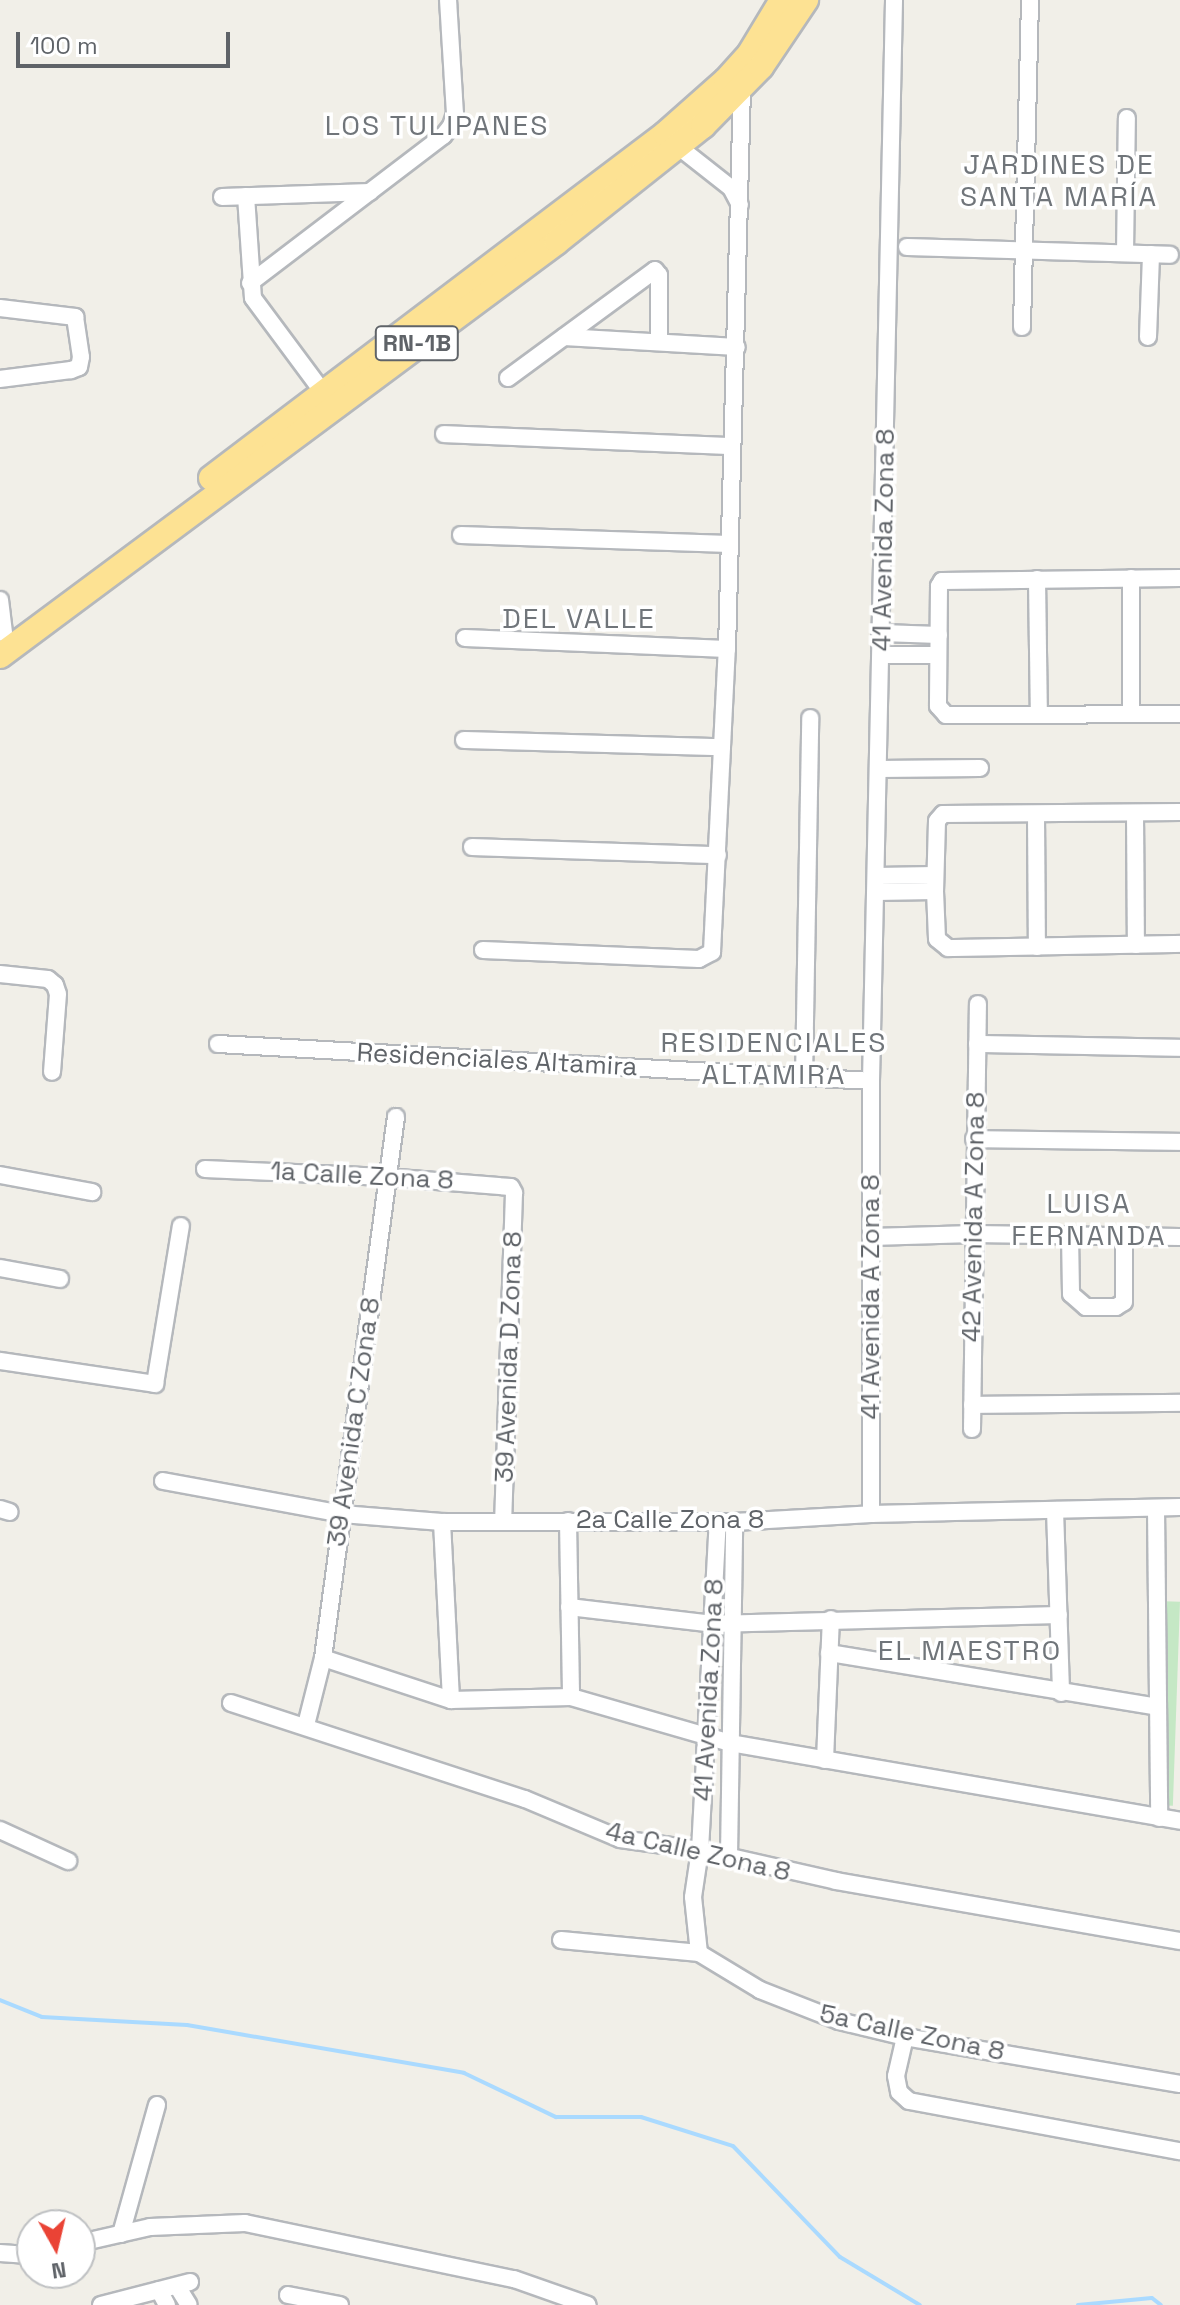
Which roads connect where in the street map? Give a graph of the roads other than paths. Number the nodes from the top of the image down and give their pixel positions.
1 (448, 0) edge
2 (782, 0) edge
3 (806, 0) edge
4 (894, 0) edge
5 (1030, 0) edge
6 (742, 89) junction
7 (1127, 118) dead end
8 (671, 140) junction
9 (370, 192) junction
10 (246, 196) junction
11 (222, 197) dead end
12 (742, 210) junction
13 (907, 247) dead end
14 (1024, 251) junction
15 (1125, 253) junction
16 (1151, 254) junction
17 (1170, 255) dead end
18 (250, 283) junction
19 (0, 308) edge
20 (1022, 327) dead end
21 (564, 337) junction
22 (1148, 337) dead end
23 (659, 342) junction
24 (737, 347) junction
25 (508, 378) dead end
26 (0, 379) edge
27 (322, 391) junction
28 (444, 434) dead end
29 (732, 446) junction
30 (461, 535) dead end
31 (729, 544) junction
32 (1131, 578) junction
33 (1180, 578) edge
34 (1037, 579) junction
35 (0, 600) edge
36 (882, 633) junction
37 (939, 635) junction
38 (465, 638) dead end
39 (1, 642) edge
40 (727, 649) junction
41 (881, 655) junction
42 (938, 655) junction
43 (1039, 714) junction
44 (1131, 714) junction
45 (1180, 714) edge
46 (810, 718) dead end
47 (464, 740) dead end
48 (722, 747) junction
49 (980, 768) dead end
50 (878, 769) junction
51 (1180, 812) edge
52 (1135, 813) junction
53 (1036, 815) junction
54 (472, 847) dead end
55 (718, 855) junction
56 (935, 883) junction
57 (876, 884) junction
58 (1180, 944) edge
59 (1136, 945) junction
60 (1037, 947) junction
61 (483, 950) dead end
62 (0, 974) edge
63 (978, 1004) dead end
64 (218, 1044) dead end
65 (977, 1044) junction
66 (1180, 1048) edge
67 (52, 1072) dead end
68 (804, 1078) junction
69 (871, 1081) junction
70 (396, 1117) dead end
71 (974, 1139) junction
72 (1180, 1142) edge
73 (205, 1169) dead end
74 (0, 1175) edge
75 (386, 1177) junction
76 (92, 1192) dead end
77 (514, 1193) joint
78 (181, 1226) dead end
79 (973, 1234) junction
80 (1070, 1235) junction
81 (1124, 1236) junction
82 (871, 1237) junction
83 (1180, 1237) edge
84 (0, 1268) edge
85 (60, 1279) dead end
86 (0, 1361) edge
87 (1180, 1403) edge
88 (972, 1405) junction
89 (972, 1429) dead end
90 (163, 1481) dead end
91 (1180, 1507) edge
92 (1156, 1508) junction
93 (1055, 1510) junction
94 (342, 1514) junction
95 (871, 1514) junction
96 (503, 1521) junction
97 (568, 1521) junction
98 (726, 1521) junction
99 (442, 1522) junction
100 (569, 1607) junction
101 (1059, 1615) junction
102 (831, 1619) junction
103 (713, 1624) junction
104 (735, 1624) junction
105 (829, 1653) junction
106 (323, 1658) junction
107 (1061, 1693) junction
108 (571, 1697) junction
109 (451, 1700) junction
110 (231, 1703) dead end
111 (1158, 1707) junction
112 (306, 1725) junction
113 (707, 1738) junction
114 (730, 1743) junction
115 (825, 1760) junction
116 (1159, 1818) junction
117 (1180, 1821) edge
118 (0, 1830) edge
119 (700, 1850) junction
120 (729, 1856) junction
121 (68, 1861) dead end
122 (561, 1940) dead end
123 (1180, 1941) edge
124 (699, 1953) junction
125 (905, 2037) junction
126 (1180, 2084) edge
127 (157, 2105) dead end
128 (1180, 2151) edge
129 (121, 2234) junction
130 (96, 2239) edge
131 (288, 2295) dead end
132 (163, 2298) edge
133 (332, 2304) edge
134 (101, 2305) edge
135 (189, 2305) edge
136 (588, 2305) edge

1 - 9 street
2 - 8 highway, RN-1B
3 - 6 highway, RN-1B
4 - 36 street, 41 Avenida Zona 8
5 - 14 street
6 - 8 highway, RN-1B
6 - 12 street
7 - 15 street
8 - 12 street
8 - 27 highway, RN-1B
8 - 39 highway, RN-1B
9 - 10 street
9 - 18 street
10 - 11 street
10 - 18 street
12 - 24 street
13 - 14 street
14 - 15 street
14 - 20 street
15 - 16 street
16 - 17 street
16 - 22 street
18 - 27 street
19 - 26 street
21 - 23 street
21 - 23 street
21 - 25 street
23 - 24 street
24 - 29 street
27 - 39 highway, RN-1B
28 - 29 street
29 - 31 street
30 - 31 street
31 - 40 street
32 - 33 street
32 - 34 street
32 - 44 street
34 - 37 street
34 - 43 street
35 - 39 street
36 - 37 street
36 - 41 street, 41 Avenida Zona 8
37 - 42 street
38 - 40 street
40 - 48 street
41 - 42 street
41 - 50 street, 41 Avenida Zona 8
42 - 43 street
43 - 44 street
44 - 45 street
46 - 68 street
47 - 48 street
48 - 55 street
49 - 50 street
50 - 57 street, 41 Avenida Zona 8
51 - 52 street
52 - 53 street
52 - 59 street
53 - 56 street
53 - 60 street
54 - 55 street
55 - 61 street
56 - 57 street
56 - 60 street
57 - 69 street, 41 Avenida Zona 8
58 - 59 street
59 - 60 street
62 - 67 street
63 - 65 street, 42 Avenida A Zona 8
64 - 68 street, Residenciales Altamira
65 - 66 street
65 - 71 street, 42 Avenida A Zona 8
68 - 69 street, Residenciales Altamira
69 - 82 street, 41 Avenida A Zona 8
70 - 75 street, 39 Avenida C Zona 8
71 - 72 street
71 - 79 street, 42 Avenida A Zona 8
73 - 75 street, 1a Calle Zona 8
74 - 76 street
75 - 77 street, 1a Calle Zona 8
75 - 94 street, 39 Avenida C Zona 8
77 - 96 street, 39 Avenida D Zona 8
78 - 86 street
79 - 80 street
79 - 82 street
79 - 88 street, 42 Avenida A Zona 8
80 - 81 street
80 - 81 street
81 - 83 street
82 - 95 street, 41 Avenida A Zona 8
84 - 85 street
87 - 88 street
88 - 89 street, 42 Avenida A Zona 8
90 - 94 street, 2a Calle Zona 8
91 - 92 street, 2a Calle Zona 8
92 - 93 street, 2a Calle Zona 8
92 - 111 street
93 - 95 street, 2a Calle Zona 8
93 - 101 street
94 - 99 street, 2a Calle Zona 8
94 - 106 street, 39 Avenida C Zona 8
95 - 98 street, 2a Calle Zona 8
96 - 97 street, 2a Calle Zona 8
96 - 99 street, 2a Calle Zona 8
97 - 98 street, 2a Calle Zona 8
97 - 100 street
98 - 103 street, 41 Avenida Zona 8
98 - 104 street, 41 Avenida Zona 8
99 - 109 street
100 - 103 street
100 - 108 street
101 - 102 street
101 - 107 street
102 - 104 street
102 - 105 street
103 - 104 street
103 - 113 street, 41 Avenida Zona 8
104 - 114 street, 41 Avenida Zona 8
105 - 107 street
105 - 115 street
106 - 109 street
106 - 112 street, 39 Avenida C Zona 8
107 - 111 street
108 - 109 street
108 - 113 street
110 - 112 street, 4a Calle Zona 8
111 - 116 street
112 - 119 street, 4a Calle Zona 8
113 - 114 street
113 - 119 street, 41 Avenida Zona 8
114 - 115 street
114 - 120 street, 41 Avenida Zona 8
115 - 116 street
116 - 117 street
118 - 121 street
119 - 120 street, 4a Calle Zona 8
119 - 124 street, 41 Avenida Zona 8
120 - 123 street, 4a Calle Zona 8
122 - 124 street, 5a Calle Zona 8
124 - 125 street, 5a Calle Zona 8
125 - 126 street, 5a Calle Zona 8
125 - 128 street
127 - 129 street
129 - 130 street
129 - 136 street
131 - 133 street
132 - 134 street
132 - 135 street

